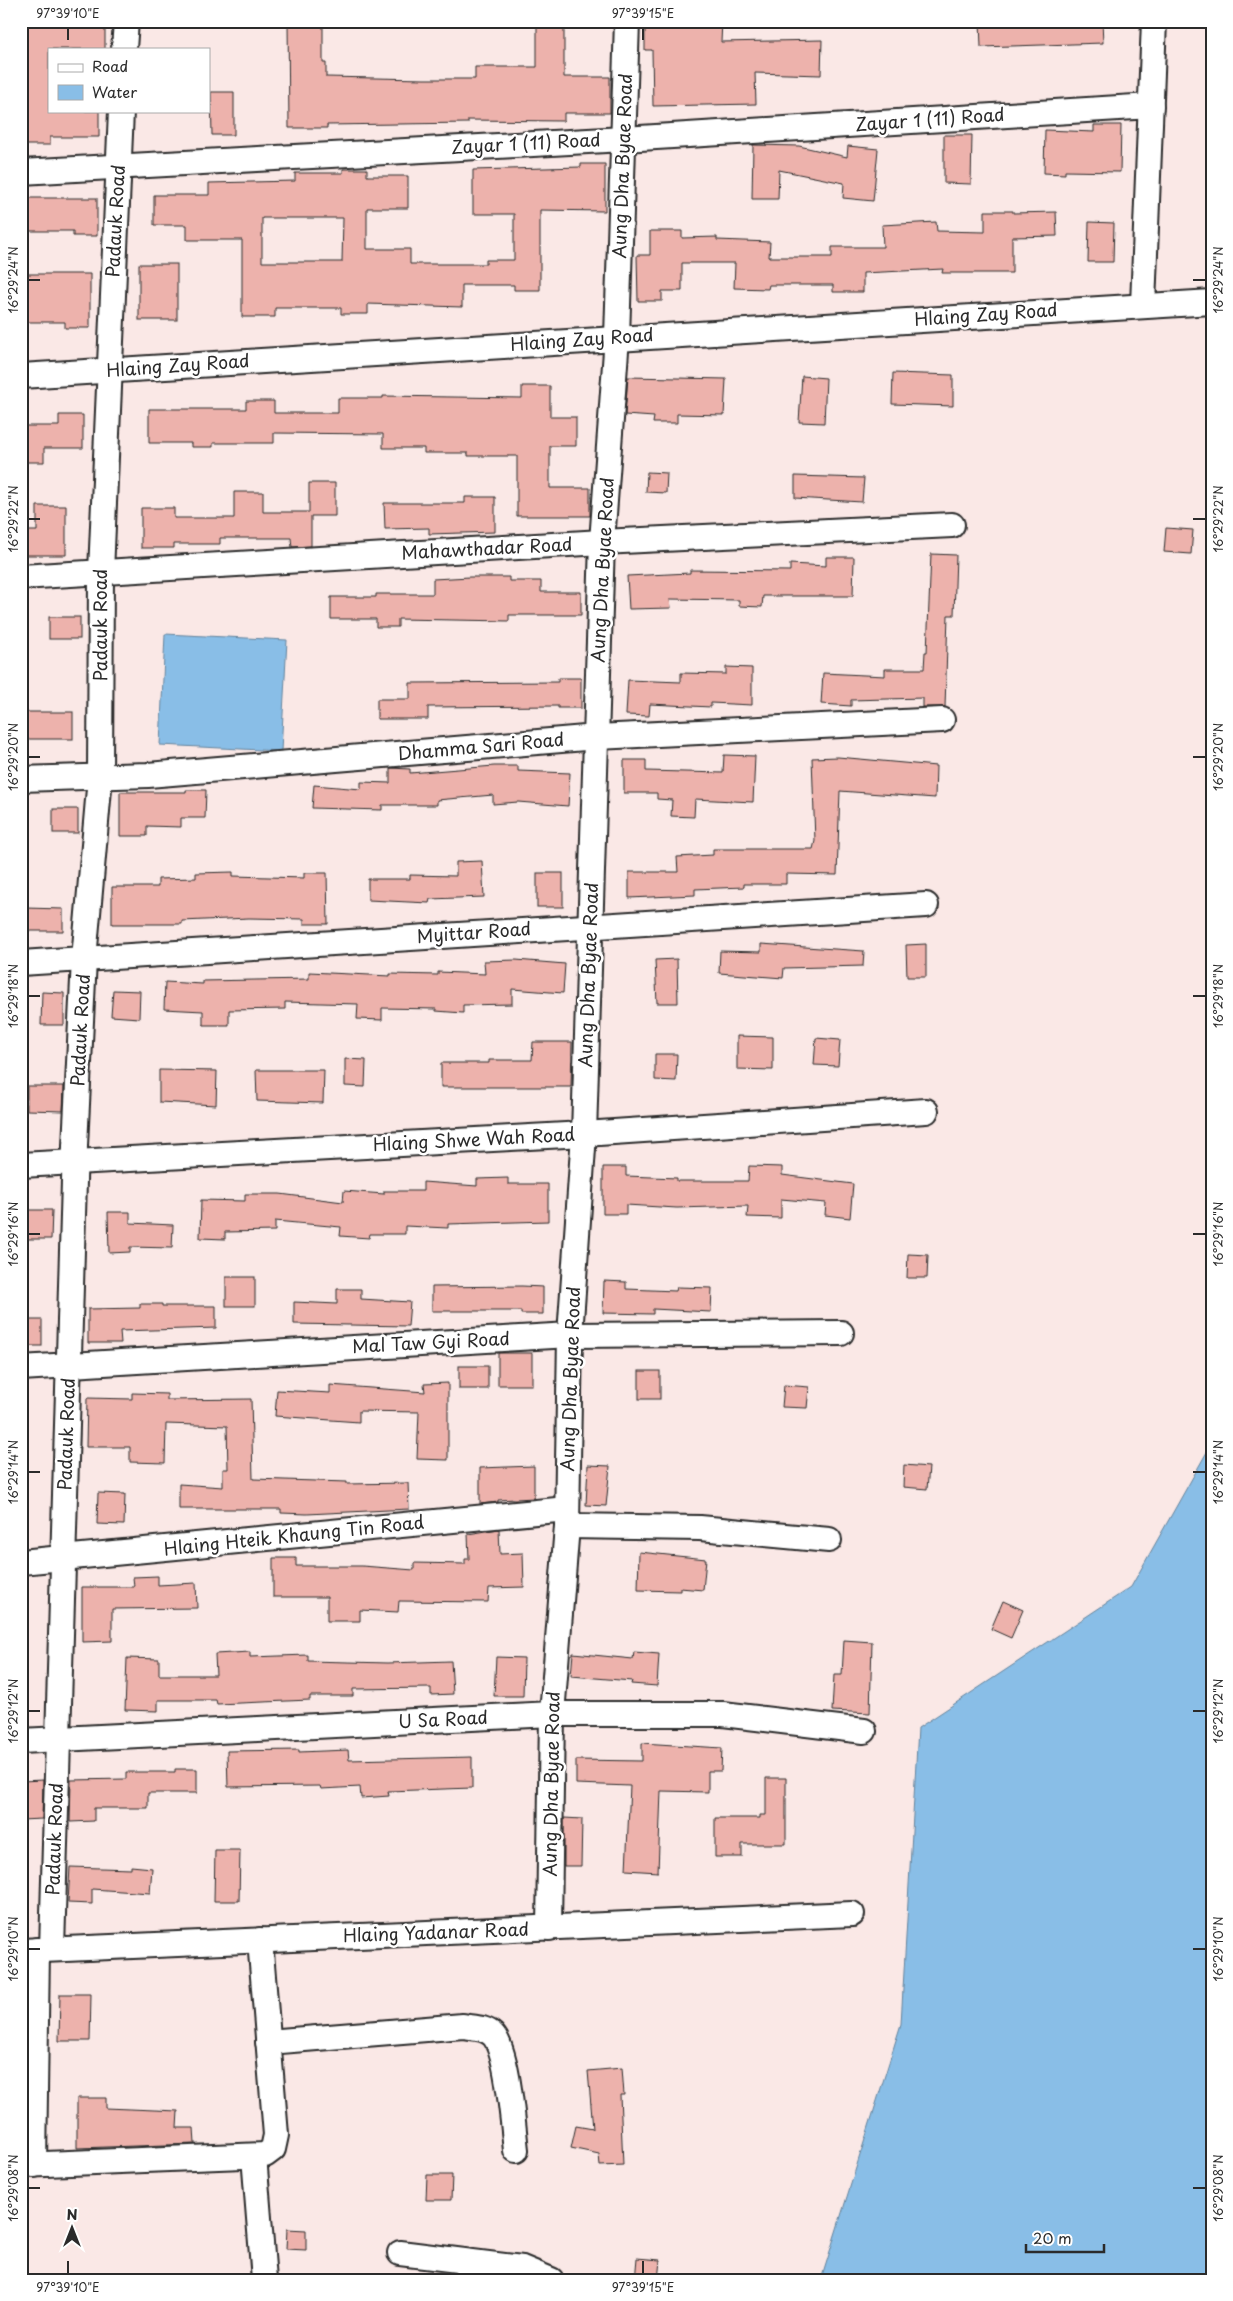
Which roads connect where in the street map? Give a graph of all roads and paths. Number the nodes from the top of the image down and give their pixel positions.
1 (126, 21) edge
2 (627, 21) edge
3 (1154, 21) edge
4 (124, 48) edge
5 (1151, 106) junction
6 (121, 112) edge
7 (624, 139) junction
8 (119, 166) junction
9 (21, 172) edge
10 (1212, 302) edge
11 (1143, 305) junction
12 (617, 337) junction
13 (109, 370) junction
14 (21, 376) edge
15 (952, 524) dead end
16 (602, 542) junction
17 (101, 572) junction
18 (21, 577) edge
19 (942, 720) dead end
20 (597, 737) junction
21 (100, 777) junction
22 (21, 779) edge
23 (926, 905) dead end
24 (591, 926) junction
25 (84, 959) junction
26 (21, 963) edge
27 (926, 1111) dead end
28 (584, 1134) junction
29 (75, 1162) junction
30 (21, 1165) edge
31 (840, 1333) dead end
32 (570, 1335) junction
33 (69, 1365) junction
34 (21, 1368) edge
35 (567, 1518) junction
36 (829, 1540) dead end
37 (62, 1559) junction
38 (21, 1562) edge
39 (552, 1714) junction
40 (864, 1731) dead end
41 (58, 1739) junction
42 (21, 1741) edge
43 (852, 1914) dead end
44 (550, 1928) junction
45 (260, 1940) junction
46 (37, 1950) edge
47 (268, 2042) junction
48 (516, 2150) dead end
49 (254, 2156) junction
50 (28, 2165) edge
51 (400, 2253) dead end
52 (264, 2280) edge
53 (551, 2280) edge

1 - 4 street
2 - 7 street, Aung Dha Byae Road
3 - 5 street
5 - 7 street, Zayar 1 (11) Road
5 - 11 street
6 - 8 street, Padauk Road
7 - 8 street, Zayar 1 (11) Road
7 - 12 street, Aung Dha Byae Road
8 - 9 street, Zayar 1 (11) Road
8 - 13 street, Padauk Road
10 - 11 street, Hlaing Zay Road
11 - 12 street, Hlaing Zay Road
12 - 13 street, Hlaing Zay Road
12 - 16 street, Aung Dha Byae Road
13 - 14 street, Hlaing Zay Road
13 - 17 street, Padauk Road
15 - 16 street, Mahawthadar Road
16 - 17 street, Mahawthadar Road
16 - 20 street, Aung Dha Byae Road
17 - 18 street, Mahawthadar Road
17 - 21 street, Padauk Road
19 - 20 street, Dhamma Sari Road
20 - 21 street, Dhamma Sari Road
20 - 24 street, Aung Dha Byae Road
21 - 22 street, Dhamma Sari Road
21 - 25 street, Padauk Road
23 - 24 street, Myittar Road
24 - 25 street, Myittar Road
24 - 28 street, Aung Dha Byae Road
25 - 26 street, Myittar Road
25 - 29 street, Padauk Road
27 - 28 street, Hlaing Shwe Wah Road
28 - 29 street, Hlaing Shwe Wah Road
28 - 32 street, Aung Dha Byae Road
29 - 30 street, Hlaing Shwe Wah Road
29 - 33 street, Padauk Road
31 - 32 street, Mal Taw Gyi Road
32 - 33 street, Mal Taw Gyi Road
32 - 35 street, Aung Dha Byae Road
33 - 34 street, Mal Taw Gyi Road
33 - 37 street, Padauk Road
35 - 36 street, Hlaing Hteik Khaung Tin Road
35 - 37 street, Hlaing Hteik Khaung Tin Road
35 - 39 street, Aung Dha Byae Road
37 - 38 street, Hlaing Hteik Khaung Tin Road
37 - 41 street, Padauk Road
39 - 40 street, U Sa Road
39 - 41 street, U Sa Road
39 - 44 street, Aung Dha Byae Road
41 - 42 street, U Sa Road
41 - 46 street, Padauk Road
43 - 44 street, Hlaing Yadanar Road
44 - 45 street, Hlaing Yadanar Road
45 - 46 street, Hlaing Yadanar Road
45 - 47 street
46 - 50 street, Padauk Road
47 - 48 street
47 - 49 street
49 - 50 street
49 - 52 street
51 - 53 street

